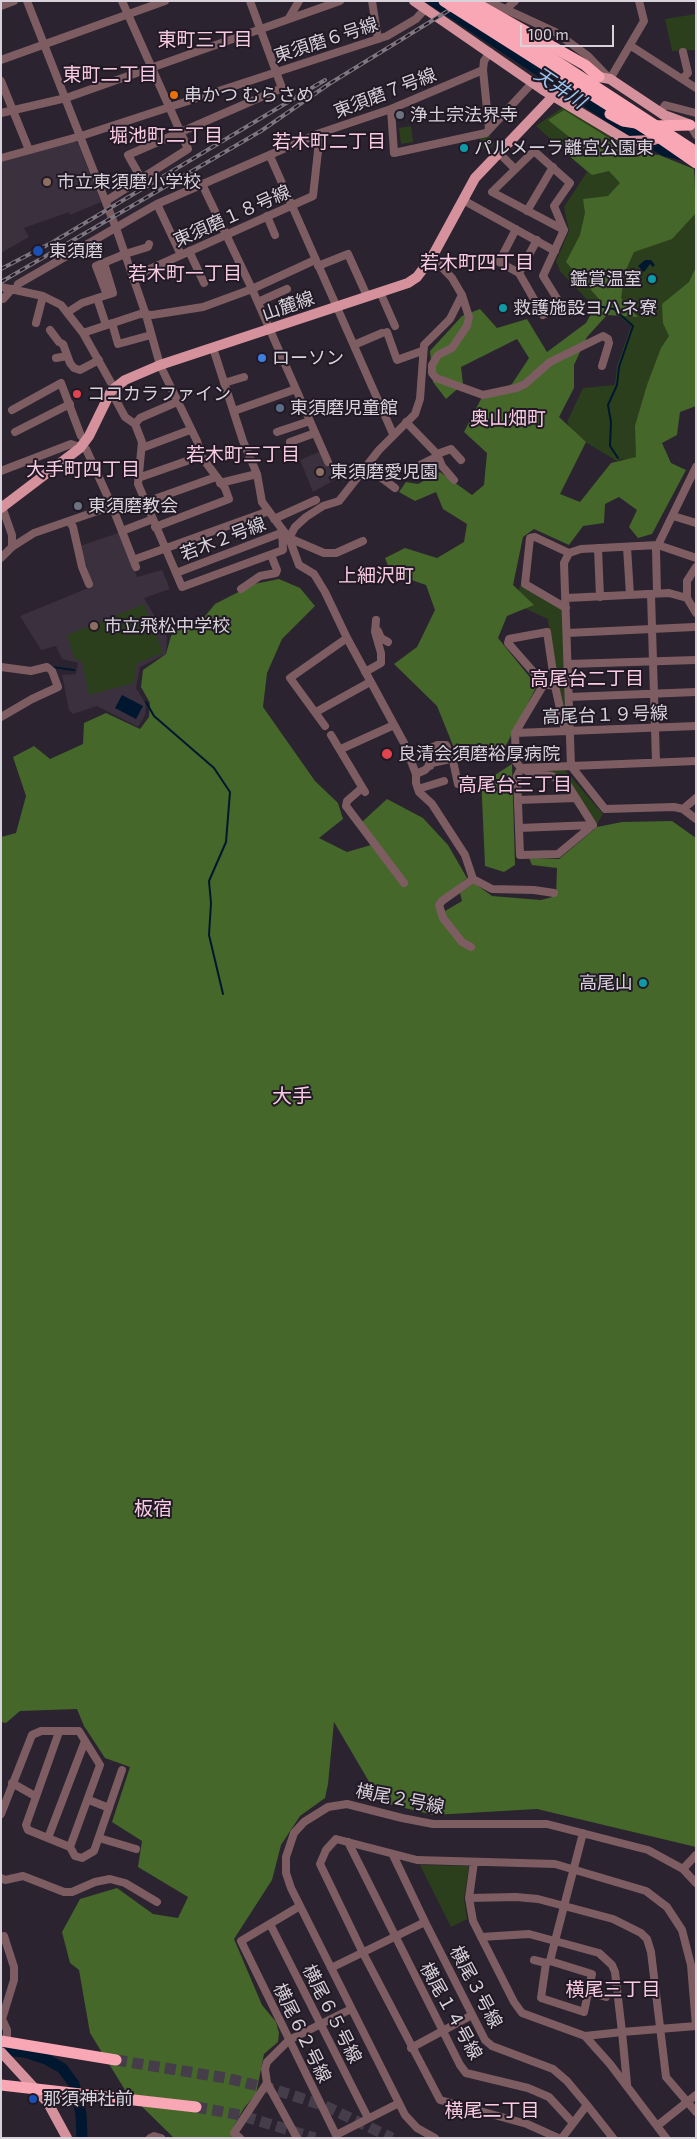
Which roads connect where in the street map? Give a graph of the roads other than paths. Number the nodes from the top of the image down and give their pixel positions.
1 (14, 1) edge
2 (28, 1) edge
3 (122, 1) edge
4 (165, 1) edge
5 (250, 1) edge
6 (299, 1) edge
7 (340, 1) edge
8 (372, 1) edge
9 (414, 1) edge
10 (444, 1) edge
11 (472, 1) edge
12 (488, 1) edge
13 (515, 1) edge
14 (639, 1) edge
15 (1, 6) edge
16 (459, 6) edge
17 (425, 9) junction
18 (506, 9) junction
19 (128, 14) junction
20 (289, 18) junction
21 (260, 28) junction
22 (378, 38) junction
23 (45, 44) junction
24 (631, 46) junction
25 (490, 52) junction
26 (683, 52) dead end
27 (1, 60) edge
28 (152, 68) junction
29 (483, 70) junction
30 (276, 72) junction
31 (604, 78) junction
32 (682, 79) junction
33 (1, 81) edge
34 (533, 82) junction
35 (696, 88) edge
36 (556, 94) junction
37 (66, 98) junction
38 (169, 106) junction
39 (391, 109) junction
40 (13, 110) junction
41 (696, 112) edge
42 (1, 113) edge
43 (660, 113) junction
44 (693, 124) edge
45 (489, 128) junction
46 (181, 132) junction
47 (320, 133) junction
48 (657, 135) junction
49 (696, 135) edge
50 (81, 136) junction
51 (29, 150) junction
52 (696, 152) edge
53 (499, 153) junction
54 (270, 156) junction
55 (1, 158) edge
56 (696, 163) edge
57 (553, 167) junction
58 (515, 169) junction
59 (142, 180) junction
60 (202, 184) junction
61 (463, 200) junction
62 (106, 201) junction
63 (157, 204) junction
64 (292, 206) junction
65 (528, 211) junction
66 (267, 216) junction
67 (116, 228) junction
68 (516, 229) junction
69 (564, 230) junction
70 (227, 234) junction
71 (274, 235) dead end
72 (537, 240) junction
73 (149, 244) dead end
74 (556, 251) junction
75 (185, 253) junction
76 (125, 254) junction
77 (432, 257) junction
78 (316, 263) junction
79 (519, 273) junction
80 (132, 277) junction
81 (204, 282) dead end
82 (1, 287) edge
83 (252, 289) junction
84 (14, 290) junction
85 (287, 290) dead end
86 (380, 292) junction
87 (462, 295) junction
88 (43, 296) junction
89 (367, 296) junction
90 (97, 298) junction
91 (1, 299) edge
92 (258, 302) junction
93 (338, 306) junction
94 (68, 312) junction
95 (146, 314) junction
96 (36, 323) dead end
97 (109, 324) junction
98 (395, 326) dead end
99 (269, 329) junction
100 (50, 330) dead end
101 (83, 333) junction
102 (151, 335) junction
103 (354, 344) junction
104 (213, 348) junction
105 (422, 352) junction
106 (67, 356) junction
107 (56, 358) dead end
108 (99, 360) junction
109 (160, 365) junction
110 (602, 366) dead end
111 (244, 377) dead end
112 (224, 383) junction
113 (112, 390) junction
114 (296, 390) junction
115 (177, 402) junction
116 (70, 404) junction
117 (328, 404) dead end
118 (12, 410) dead end
119 (234, 411) junction
120 (308, 417) junction
121 (406, 422) junction
122 (135, 424) junction
123 (190, 430) junction
124 (15, 432) dead end
125 (277, 432) dead end
126 (315, 433) junction
127 (393, 434) junction
128 (290, 442) dead end
129 (82, 444) junction
130 (142, 448) junction
131 (437, 455) junction
132 (201, 456) junction
133 (461, 460) dead end
134 (328, 462) dead end
135 (696, 466) edge
136 (368, 467) junction
137 (416, 467) dead end
138 (1, 471) edge
139 (257, 474) junction
140 (138, 478) junction
141 (218, 480) junction
142 (454, 480) dead end
143 (692, 487) edge
144 (395, 488) dead end
145 (316, 500) dead end
146 (146, 502) junction
147 (2, 506) edge
148 (112, 506) junction
149 (269, 511) junction
150 (673, 516) junction
151 (274, 519) junction
152 (69, 521) junction
153 (154, 523) junction
154 (696, 523) edge
155 (122, 531) junction
156 (281, 531) junction
157 (289, 538) junction
158 (363, 542) dead end
159 (658, 546) junction
160 (12, 547) junction
161 (627, 547) junction
162 (165, 548) junction
163 (598, 548) junction
164 (569, 552) junction
165 (271, 555) junction
166 (1, 558) edge
167 (696, 558) edge
168 (696, 567) edge
169 (176, 573) junction
170 (89, 584) dead end
171 (241, 589) dead end
172 (654, 594) junction
173 (630, 595) junction
174 (600, 597) junction
175 (566, 598) junction
176 (687, 598) junction
177 (566, 608) junction
178 (696, 613) edge
179 (695, 629) edge
180 (652, 630) junction
181 (567, 633) junction
182 (347, 638) junction
183 (388, 642) dead end
184 (696, 660) edge
185 (653, 661) junction
186 (568, 664) junction
187 (1, 667) edge
188 (365, 672) junction
189 (370, 682) junction
190 (544, 684) junction
191 (555, 686) junction
192 (696, 692) edge
193 (654, 693) junction
194 (569, 697) junction
195 (316, 712) junction
196 (1, 717) edge
197 (394, 725) junction
198 (325, 726) dead end
199 (696, 726) edge
200 (655, 728) junction
201 (570, 731) junction
202 (515, 733) junction
203 (332, 735) dead end
204 (341, 749) junction
205 (496, 749) dead end
206 (451, 759) junction
207 (696, 761) edge
208 (656, 762) junction
209 (430, 766) junction
210 (571, 766) junction
211 (522, 768) junction
212 (416, 774) junction
213 (444, 781) dead end
214 (458, 784) dead end
215 (418, 788) junction
216 (576, 798) junction
217 (696, 798) edge
218 (518, 800) junction
219 (683, 809) junction
220 (696, 819) edge
221 (593, 824) junction
222 (518, 828) junction
223 (473, 879) junction
224 (404, 883) dead end
225 (554, 893) dead end
226 (470, 947) dead end
227 (59, 1732) junction
228 (85, 1741) junction
229 (122, 1770) dead end
230 (12, 1783) junction
231 (36, 1796) junction
232 (89, 1800) junction
233 (109, 1808) junction
234 (1, 1814) edge
235 (584, 1833) junction
236 (48, 1838) junction
237 (99, 1838) junction
238 (348, 1842) junction
239 (70, 1846) junction
240 (136, 1850) dead end
241 (393, 1855) junction
242 (696, 1855) edge
243 (474, 1862) junction
244 (574, 1869) junction
245 (683, 1869) junction
246 (1, 1878) edge
247 (696, 1883) edge
248 (470, 1898) junction
249 (157, 1902) dead end
250 (564, 1905) junction
251 (300, 1906) junction
252 (424, 1922) junction
253 (270, 1924) junction
254 (5, 1936) edge
255 (393, 1937) junction
256 (481, 1937) junction
257 (555, 1941) junction
258 (363, 1953) junction
259 (534, 1960) dead end
260 (548, 1962) junction
261 (331, 1968) junction
262 (588, 1992) junction
263 (606, 1997) dead end
264 (351, 2009) junction
265 (472, 2015) junction
266 (2, 2018) edge
267 (321, 2024) junction
268 (696, 2026) edge
269 (659, 2029) junction
270 (622, 2032) junction
271 (442, 2033) junction
272 (585, 2036) junction
273 (289, 2040) junction
274 (1, 2042) edge
275 (411, 2048) junction
276 (3, 2054) edge
277 (116, 2060) tunnel mouth
278 (268, 2083) junction
279 (1, 2085) edge
280 (627, 2085) junction
281 (696, 2095) edge
282 (687, 2101) junction
283 (399, 2103) junction
284 (587, 2105) junction
285 (196, 2107) tunnel mouth
286 (696, 2112) edge
287 (368, 2118) junction
288 (573, 2123) junction
289 (658, 2126) junction
290 (334, 2137) edge
291 (66, 2138) edge
292 (150, 2138) edge
293 (161, 2138) edge
294 (240, 2138) edge
295 (297, 2138) edge
296 (435, 2138) edge
297 (560, 2138) edge
298 (613, 2138) edge
299 (666, 2138) edge

1 - 15 street
2 - 23 street
3 - 19 street
4 - 19 street
5 - 21 street
6 - 20 street
7 - 20 street
8 - 22 street
9 - 17 main road
10 - 16 highway, bridge
11 - 31 highway
12 - 18 street
13 - 18 street
14 - 24 street
16 - 44 highway, bridge
16 - 48 highway, bridge
17 - 22 street, 東須磨６号線
17 - 25 main road
18 - 31 street
19 - 23 street
19 - 28 street
20 - 21 street
21 - 28 street
21 - 30 street
22 - 30 street, 東須磨６号線
23 - 27 street
23 - 37 street
24 - 31 street
24 - 32 street
25 - 29 street
25 - 34 main road
26 - 32 street
28 - 37 street
28 - 38 street
29 - 39 street, 東須磨７号線
29 - 45 street
30 - 38 street, 東須磨６号線
30 - 46 street
31 - 36 main road, 山麓線
31 - 43 main road
32 - 35 street
33 - 40 street
34 - 36 main road
34 - 45 street
36 - 48 main road
36 - 53 main road, 山麓線
37 - 40 street
37 - 50 street
38 - 46 street
38 - 50 street, 東須磨６号線
39 - 45 street
39 - 47 street, 東須磨７号線
40 - 42 street
40 - 51 street
41 - 43 street
43 - 44 main road
44 - 48 main road
44 - 49 street
46 - 59 street
46 - 59 street
47 - 54 street, 東須磨７号線
47 - 64 street, 東須磨１８号線
48 - 52 highway, bridge
48 - 56 highway, bridge
50 - 51 street, 東須磨６号線
50 - 62 street
51 - 55 street, 東須磨６号線
53 - 58 street
53 - 61 main road, 山麓線
54 - 60 street, 東須磨７号線
54 - 64 street
57 - 58 street
57 - 65 street
57 - 69 street
58 - 65 street
59 - 62 street
60 - 63 street, 東須磨７号線
60 - 70 street
61 - 68 street
61 - 77 main road, 山麓線
62 - 67 street
63 - 67 street, 東須磨７号線
63 - 75 street
64 - 66 street, 東須磨１８号線
64 - 78 street
65 - 69 street
66 - 70 street, 東須磨１８号線
66 - 71 street
67 - 76 street
67 - 84 street, 東須磨７号線
68 - 72 street
68 - 79 street
69 - 74 street
70 - 75 street, 東須磨１８号線
70 - 83 street
72 - 74 street
72 - 79 street
73 - 76 street
74 - 79 street
75 - 80 street, 東須磨１８号線
75 - 81 street
76 - 80 street
76 - 90 street
77 - 86 main road, 山麓線
77 - 87 street
78 - 83 street
78 - 89 street
78 - 93 street
80 - 95 street
82 - 84 street
83 - 92 street
83 - 95 street
84 - 88 street
84 - 91 street, 東須磨７号線
85 - 92 street
86 - 89 main road, 山麓線
86 - 98 street
87 - 105 street
87 - 110 street
88 - 94 street
88 - 96 street
89 - 93 main road, 山麓線
90 - 94 street
90 - 97 street
92 - 99 street
93 - 99 main road, 山麓線
93 - 103 street
94 - 101 street
95 - 97 street
95 - 102 street
97 - 101 street
97 - 102 street
99 - 104 main road, 山麓線
99 - 114 street
100 - 106 street
101 - 108 street
102 - 109 street
103 - 105 street
103 - 127 street
104 - 109 main road, 山麓線
104 - 112 street
105 - 121 street
106 - 107 street
106 - 108 street
108 - 113 street
109 - 113 main road, 山麓線
109 - 115 street
111 - 112 street
112 - 119 street
113 - 122 street
113 - 129 main road
114 - 119 street
114 - 120 street
115 - 122 street
115 - 123 street
116 - 118 street
116 - 124 street
116 - 129 street
117 - 120 street
119 - 139 street
120 - 125 street
120 - 126 street
121 - 127 street
121 - 131 street
122 - 130 street
123 - 130 street
123 - 132 street
126 - 128 street
126 - 134 street
127 - 136 street
129 - 138 street
129 - 147 main road
129 - 148 street
130 - 140 street
131 - 133 street
131 - 137 street
131 - 142 street
132 - 140 street
132 - 141 street
135 - 143 street
136 - 144 street
136 - 157 street
139 - 141 street
139 - 149 street
140 - 146 street
141 - 146 street
141 - 153 street
143 - 150 street
145 - 151 street
146 - 153 street
147 - 160 street
148 - 152 street
148 - 155 street
149 - 151 street
149 - 162 street
150 - 154 street
150 - 159 street
151 - 156 street
152 - 160 street
152 - 170 street
153 - 155 street
153 - 162 street
155 - 162 street
156 - 157 street
156 - 165 street
156 - 169 street, 若木２号線
157 - 158 street
157 - 182 street
159 - 161 street
159 - 167 street
159 - 172 street
160 - 166 street
161 - 163 street
161 - 173 street
162 - 169 street
163 - 164 street
163 - 174 street
164 - 175 street
164 - 177 street
165 - 169 street
165 - 171 street
168 - 176 street
172 - 173 street
172 - 176 street
172 - 180 street
173 - 174 street
174 - 175 street
175 - 177 street
176 - 178 street
177 - 181 street
178 - 179 street
179 - 180 street
180 - 181 street
180 - 185 street
181 - 186 street
182 - 188 street
182 - 195 street
183 - 188 street
184 - 185 street
185 - 186 street
185 - 193 street
186 - 194 street
187 - 196 street
188 - 189 street
189 - 195 street
189 - 197 street
190 - 191 street
190 - 191 street
190 - 202 street
191 - 201 street
192 - 193 street
193 - 194 street
193 - 200 street
194 - 201 street
195 - 198 street
197 - 204 street
197 - 212 street
199 - 200 street, 高尾台１９号線
200 - 201 street, 高尾台１９号線
200 - 208 street
201 - 202 street, 高尾台１９号線
201 - 210 street
202 - 211 street
203 - 204 street
204 - 224 street
205 - 206 street
206 - 209 street
206 - 209 street
206 - 214 street
207 - 208 street
208 - 210 street
209 - 212 street
210 - 211 street
210 - 219 street
211 - 216 street
211 - 218 street
212 - 215 street
213 - 215 street
215 - 223 street
216 - 218 street
216 - 221 street
217 - 219 street
218 - 222 street
219 - 220 street
221 - 222 street
221 - 222 street
223 - 225 street
223 - 226 street
227 - 228 street
227 - 230 street
227 - 231 street
228 - 232 street
228 - 236 street
229 - 233 street
230 - 231 street
230 - 234 street
231 - 236 street
232 - 233 street
232 - 239 street
233 - 237 street
235 - 244 street
235 - 245 street, 横尾２号線
235 - 251 street, 横尾２号線
236 - 239 street
237 - 239 street
237 - 240 street
238 - 241 street
238 - 255 street, 横尾１４号線
238 - 258 street
241 - 243 street
241 - 252 street, 横尾３号線
242 - 245 street
243 - 244 street
243 - 248 street
244 - 250 street
244 - 268 street
245 - 247 street, 横尾２号線
246 - 249 street
248 - 250 street
248 - 256 street
250 - 257 street
250 - 269 street
251 - 253 street, 横尾６２号線
251 - 261 street, 横尾２号線
252 - 255 street
252 - 265 street, 横尾３号線
253 - 267 street, 横尾６５号線
253 - 273 street, 横尾６２号線
254 - 266 street
255 - 258 street
255 - 271 street, 横尾１４号線
256 - 257 street
256 - 272 street
257 - 260 street
257 - 270 street
258 - 261 street
258 - 275 street
259 - 260 street
260 - 262 street
260 - 262 street
261 - 264 street, 横尾２号線
262 - 263 street
264 - 267 street
264 - 283 street, 横尾２号線
265 - 271 street
265 - 284 street, 横尾３号線
266 - 274 street
267 - 273 street
267 - 287 street, 横尾６５号線
268 - 269 street
269 - 270 street
269 - 282 street
270 - 272 street
270 - 280 street
271 - 275 street
271 - 288 street, 横尾１４号線
272 - 280 street
273 - 278 street
273 - 290 street, 横尾６２号線
274 - 277 highway, bridge
275 - 297 street
276 - 291 main road
278 - 294 street
278 - 295 street
279 - 285 highway, bridge
280 - 289 street
281 - 282 street
282 - 286 street
282 - 289 street
283 - 287 street, 横尾６２号線
283 - 296 street, 横尾２号線
284 - 288 street
284 - 298 street, 横尾３号線
287 - 290 street, 横尾６２号線
288 - 297 street
289 - 299 street
292 - 293 street

